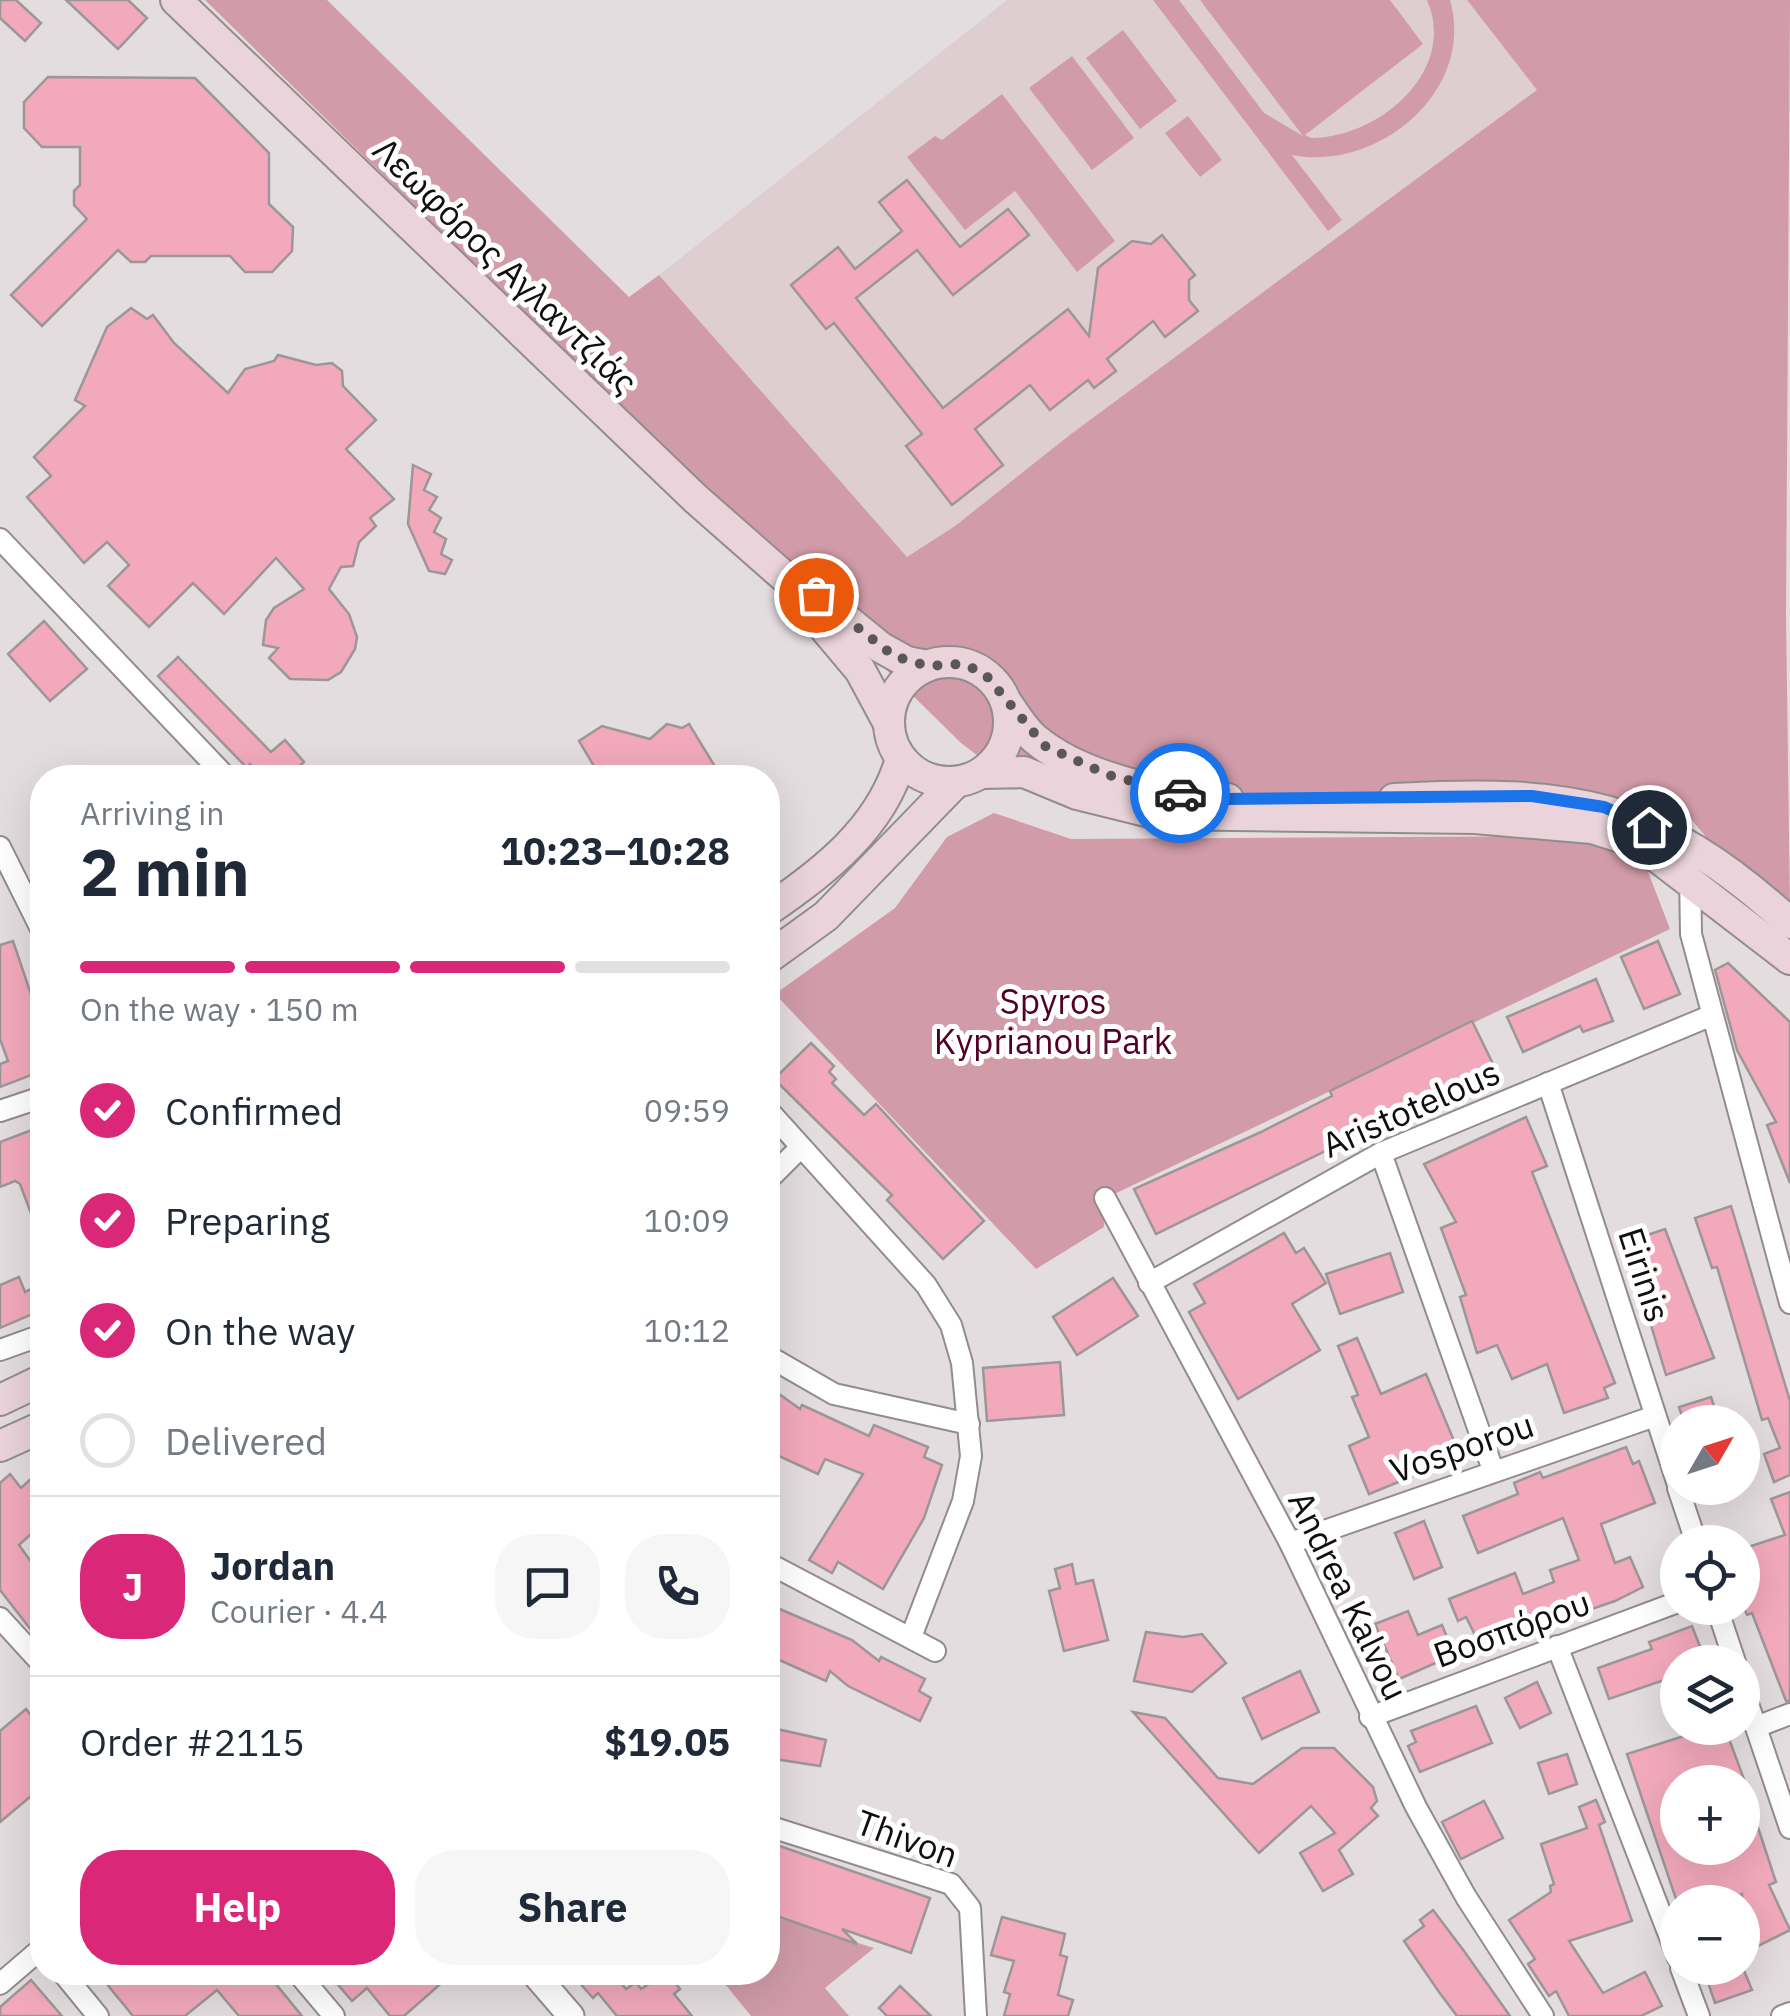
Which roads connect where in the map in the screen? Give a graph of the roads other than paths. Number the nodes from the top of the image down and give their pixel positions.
1 (176, 0) edge
2 (0, 539) edge
3 (787, 580) junction
4 (927, 666) junction
5 (1006, 702) junction
6 (888, 722) junction
7 (900, 760) junction
8 (215, 765) edge
9 (968, 778) junction
10 (0, 847) edge
11 (1692, 867) junction
12 (780, 900) edge
13 (30, 907) edge
14 (1790, 924) edge
15 (780, 949) edge
16 (1790, 959) edge
17 (1710, 1016) junction
18 (1548, 1084) junction
19 (30, 1101) edge
20 (0, 1111) edge
21 (780, 1123) edge
22 (801, 1147) junction
23 (1382, 1153) junction
24 (780, 1168) edge
25 (1106, 1198) dead end
26 (1149, 1283) junction
27 (1790, 1303) edge
28 (30, 1339) edge
29 (0, 1350) edge
30 (780, 1363) edge
31 (30, 1386) edge
32 (0, 1400) edge
33 (1655, 1416) junction
34 (969, 1424) junction
35 (1660, 1431) edge
36 (30, 1432) edge
37 (0, 1446) edge
38 (1493, 1470) junction
39 (1290, 1543) junction
40 (780, 1569) edge
41 (1660, 1609) edge
42 (0, 1618) edge
43 (910, 1637) junction
44 (1557, 1646) junction
45 (935, 1650) dead end
46 (30, 1651) edge
47 (1790, 1714) edge
48 (1370, 1716) junction
49 (1760, 1726) edge
50 (1760, 1740) edge
51 (1790, 1828) edge
52 (780, 1830) edge
53 (1660, 1912) edge
54 (30, 1959) edge
55 (0, 1984) edge
56 (73, 1985) edge
57 (308, 1985) edge
58 (544, 1985) edge
59 (1687, 1985) edge
60 (1790, 2014) edge
61 (98, 2016) edge
62 (334, 2016) edge
63 (570, 2016) edge
64 (976, 2016) edge
65 (1543, 2016) edge
66 (1699, 2016) edge
67 (1782, 2016) edge

1 - 3 main road, Λεωφόρος Αγλαντζιάς
2 - 8 street
3 - 4 main road, Λεωφόρος Αγλαντζιάς
3 - 6 main road, Λεωφόρος Αγλαντζιάς
4 - 5 main road
4 - 6 main road
5 - 9 main road
5 - 11 main road
6 - 7 main road
7 - 9 main road
7 - 12 main road
9 - 11 main road
9 - 15 main road
10 - 13 street
11 - 14 main road
11 - 16 main road
11 - 17 street
17 - 18 street, Aristotelous
17 - 27 street
18 - 23 street, Aristotelous
18 - 33 street, Eirinis
19 - 20 street
21 - 22 street
22 - 24 street
22 - 34 street
23 - 26 street, Aristotelous
23 - 38 street
25 - 26 street, Andrea Kalvou
26 - 39 street, Andrea Kalvou
28 - 29 street
30 - 34 street
31 - 32 main road
33 - 35 street, Eirinis
33 - 38 street, Vosporou
34 - 43 street
36 - 37 main road
38 - 39 street, Vosporou
39 - 48 street, Andrea Kalvou
40 - 43 street
41 - 44 street, Βοσπόρου
42 - 46 street
43 - 45 street
44 - 48 street, Βοσπόρου
44 - 53 street
47 - 49 street
48 - 65 street, Andrea Kalvou
50 - 51 street
52 - 64 street, Thivon
54 - 55 street
56 - 61 street
57 - 62 street
58 - 63 street
59 - 66 street
60 - 67 street

